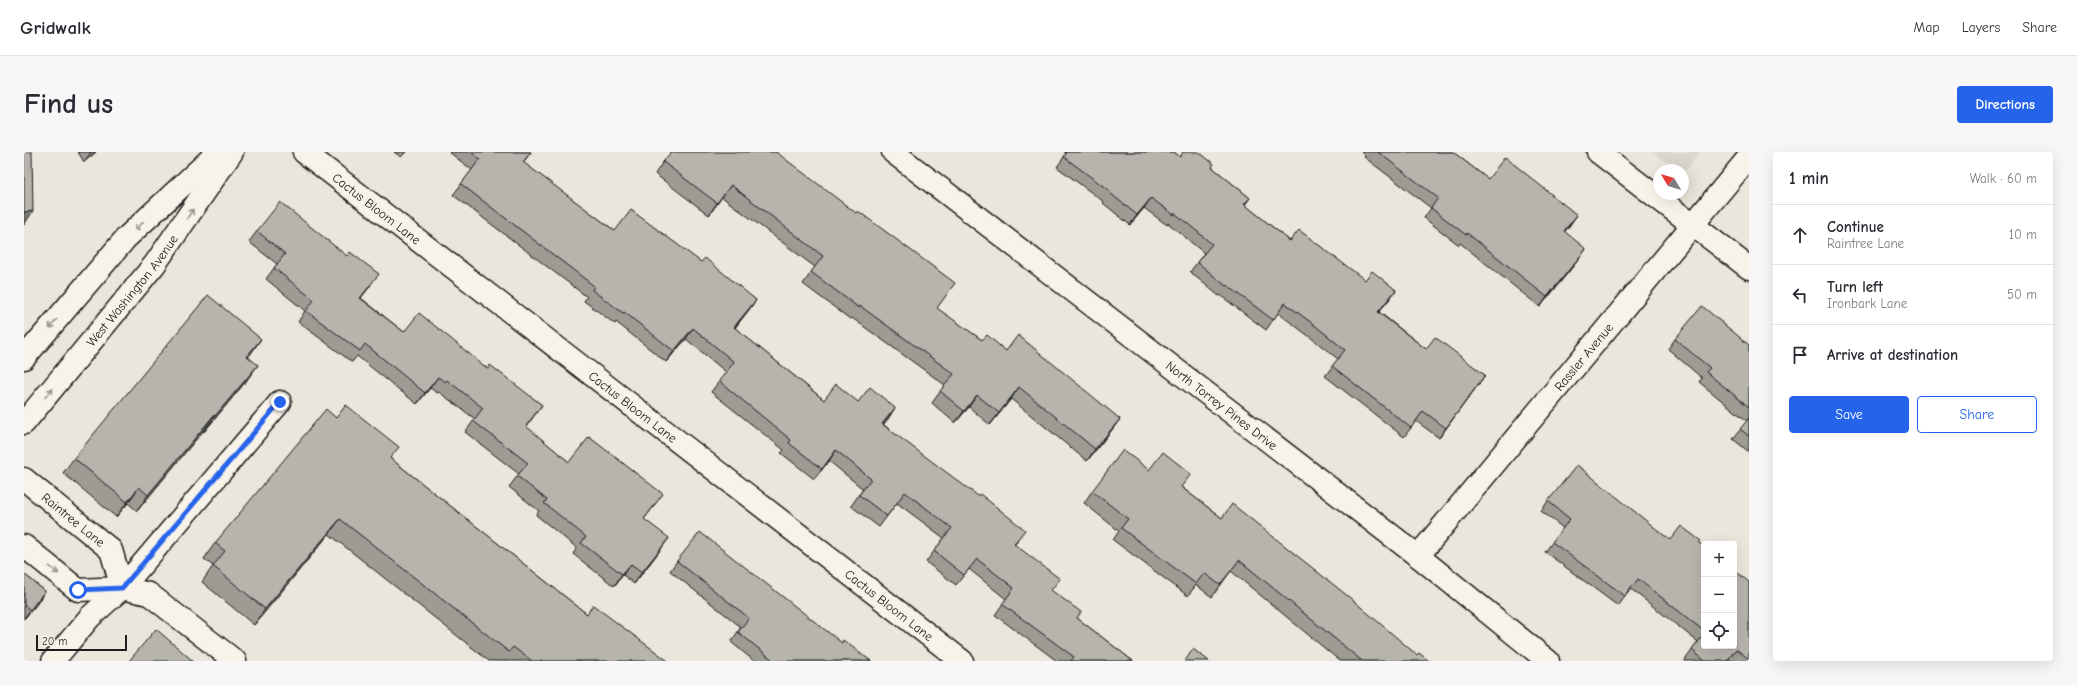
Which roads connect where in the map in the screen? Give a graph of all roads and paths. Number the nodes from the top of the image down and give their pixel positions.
1 (218, 152) edge
2 (232, 152) edge
3 (304, 152) edge
4 (894, 152) edge
5 (1598, 152) edge
6 (1749, 157) edge
7 (1692, 225) junction
8 (1749, 268) edge
9 (24, 358) edge
10 (280, 402) dead end
11 (24, 423) edge
12 (24, 479) edge
13 (24, 546) edge
14 (1418, 556) junction
15 (122, 588) junction
16 (53, 661) edge
17 (235, 661) edge
18 (962, 661) edge
19 (1548, 661) edge

1 -> 9 street
11 -> 2 street, West Washington Avenue
3 - 18 street, Cactus Bloom Lane
4 - 14 street, North Torrey Pines Drive
5 - 7 street
6 - 7 street, Rassler Avenue
7 - 8 street
7 - 14 street, Rassler Avenue
10 - 15 street
12 - 15 street, Raintree Lane
13 -> 15 street
14 - 19 street, North Torrey Pines Drive
15 - 16 street
15 - 17 street

